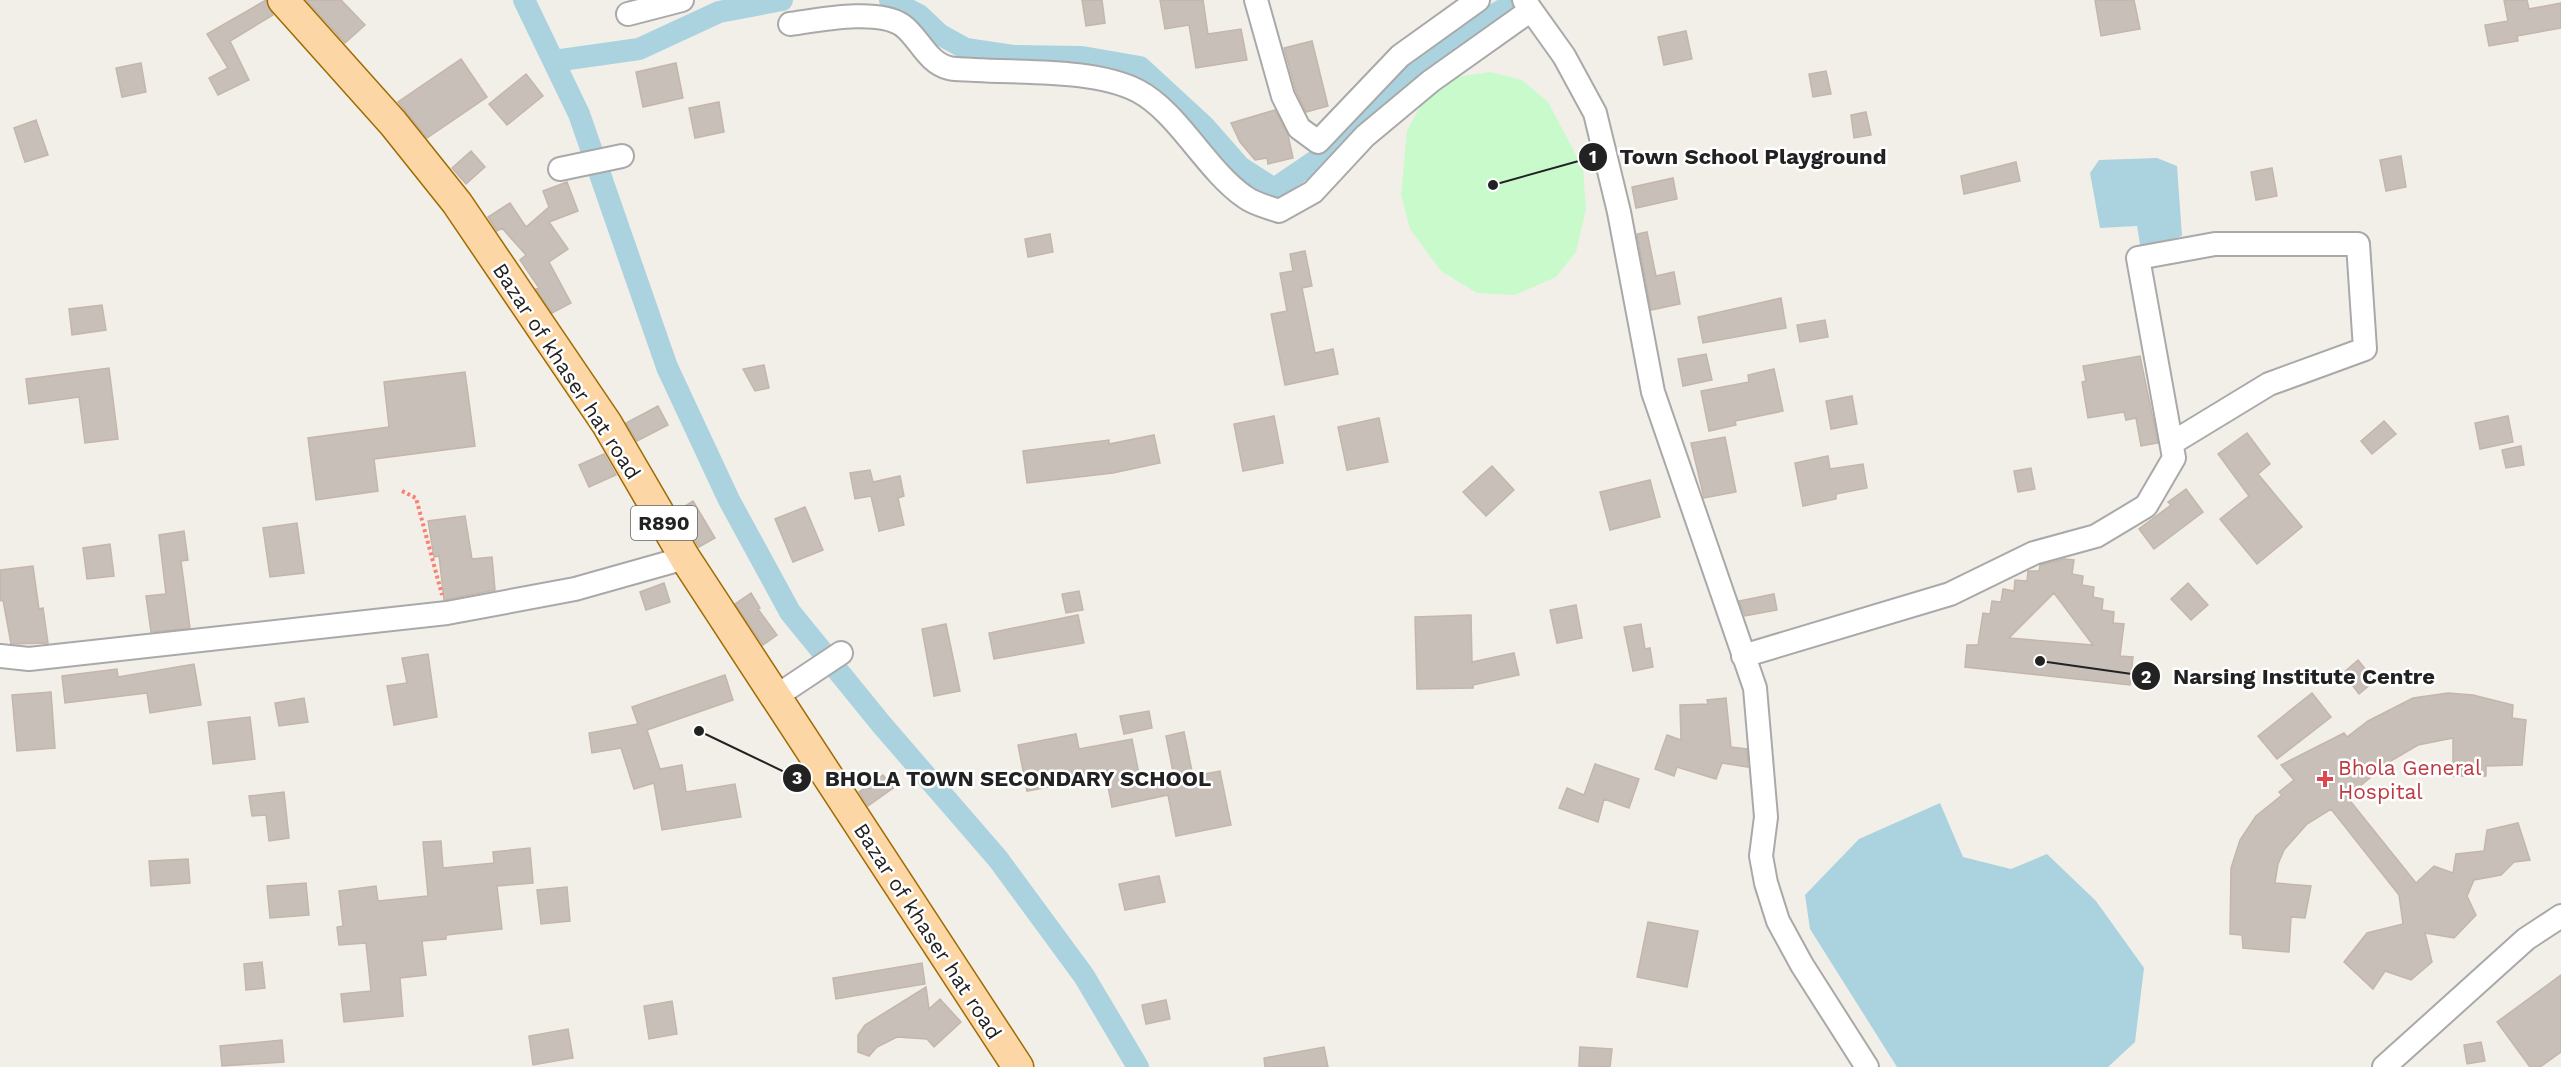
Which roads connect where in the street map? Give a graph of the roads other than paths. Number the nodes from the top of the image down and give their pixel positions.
1 (283, 0) edge
2 (682, 0) edge
3 (1256, 0) edge
4 (1478, 0) edge
5 (1530, 9) edge
6 (628, 14) dead end
7 (790, 24) dead end
8 (622, 156) dead end
9 (560, 169) dead end
10 (2172, 443) junction
11 (685, 558) junction
12 (841, 653) dead end
13 (0, 656) edge
14 (1743, 656) junction
15 (785, 691) junction
16 (2561, 916) edge
17 (1018, 1067) edge
18 (1868, 1067) edge
19 (2384, 1067) edge

1 - 11 main road, Bazar of khaser hat road / R890
2 - 6 street
3 - 4 street
5 - 7 street
5 - 14 street
8 - 9 street
10 - 10 street
10 - 14 street
11 - 13 street
11 - 15 main road, Bazar of khaser hat road / R890
12 - 15 street
14 - 18 street
15 - 17 main road, Bazar of khaser hat road / R890
16 - 19 street

